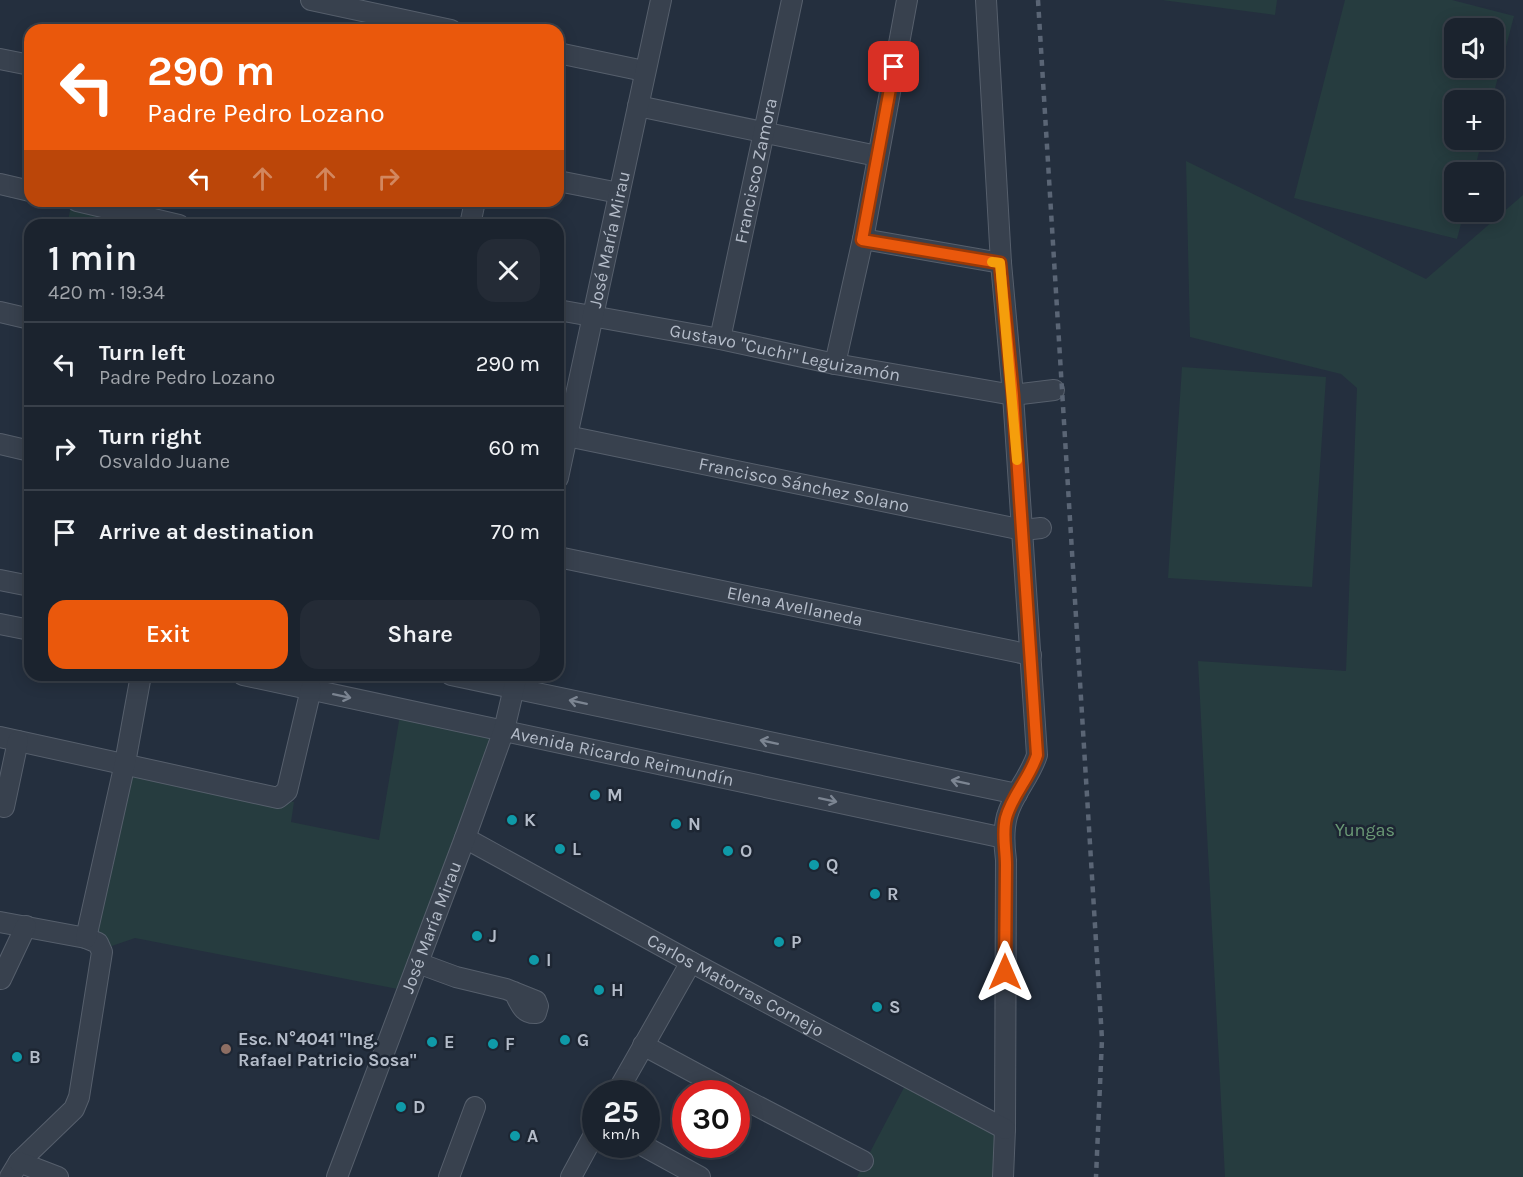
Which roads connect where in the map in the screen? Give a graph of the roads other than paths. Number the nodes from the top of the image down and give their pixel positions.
1 (311, 0) edge
2 (661, 0) edge
3 (792, 0) edge
4 (907, 0) edge
5 (986, 0) edge
6 (423, 24) edge
7 (564, 54) edge
8 (0, 59) edge
9 (24, 64) edge
10 (644, 71) junction
11 (638, 105) junction
12 (764, 132) junction
13 (877, 156) junction
14 (564, 182) edge
15 (0, 184) edge
16 (24, 190) edge
17 (619, 193) junction
18 (102, 207) edge
19 (154, 219) edge
20 (862, 240) junction
21 (1000, 263) junction
22 (564, 311) edge
23 (0, 312) edge
24 (592, 316) junction
25 (24, 318) edge
26 (720, 339) junction
27 (835, 364) junction
28 (1054, 390) dead end
29 (1013, 395) junction
30 (567, 436) junction
31 (0, 444) edge
32 (24, 450) edge
33 (564, 450) edge
34 (1032, 529) junction
35 (564, 558) edge
36 (0, 580) edge
37 (24, 585) edge
38 (0, 624) edge
39 (24, 629) edge
40 (1031, 655) junction
41 (140, 681) edge
42 (273, 681) edge
43 (515, 682) edge
44 (312, 689) junction
45 (504, 730) junction
46 (9, 739) edge
47 (125, 763) junction
48 (1017, 794) junction
49 (1, 812) edge
50 (1004, 837) junction
51 (465, 838) junction
52 (0, 922) edge
53 (26, 926) junction
54 (86, 938) junction
55 (691, 962) junction
56 (418, 963) junction
57 (1, 979) edge
58 (514, 992) dead end
59 (643, 1046) junction
60 (624, 1080) edge
61 (708, 1080) edge
62 (750, 1102) edge
63 (475, 1107) dead end
64 (1005, 1129) junction
65 (660, 1155) edge
66 (582, 1157) edge
67 (863, 1161) dead end
68 (14, 1169) edge
69 (58, 1177) edge
70 (337, 1177) edge
71 (448, 1177) edge
72 (571, 1177) edge
73 (700, 1177) edge
74 (1003, 1177) edge

1 - 6 street
2 - 10 street, José María Mirau
3 - 12 street, Francisco Zamora
4 - 13 street
5 - 21 street
7 - 10 street
8 - 9 street
10 - 11 street, José María Mirau
11 - 12 street
11 - 17 street, José María Mirau
12 - 13 street
12 - 26 street, Francisco Zamora
13 - 20 street
14 - 17 street
15 - 16 street
17 - 24 street, José María Mirau
18 - 19 street
20 - 21 street
20 - 27 street
21 - 29 street
22 - 24 street, Gustavo "Cuchi" Leguizamón
23 - 25 street
24 - 26 street, Gustavo "Cuchi" Leguizamón
24 - 30 street, José María Mirau
26 - 27 street, Gustavo "Cuchi" Leguizamón
27 - 29 street, Gustavo "Cuchi" Leguizamón
28 - 29 street, Gustavo "Cuchi" Leguizamón
29 - 34 street
30 - 33 street, José María Mirau
30 - 34 street, Francisco Sánchez Solano
31 - 32 street
34 - 40 street
35 - 40 street, Elena Avellaneda
36 - 37 street
38 - 39 street
40 - 48 street
41 - 47 street
42 - 44 street, Avenida Ricardo Reimundín
43 - 45 street, José María Mirau
48 -> 43 street
44 -> 45 street, Avenida Ricardo Reimundín
44 - 47 street
45 -> 50 street, Avenida Ricardo Reimundín
45 - 51 street, José María Mirau
46 - 47 street
46 - 49 street
47 - 54 street
48 - 50 street
50 - 64 street
51 - 55 street, Carlos Matorras Cornejo
51 - 56 street, José María Mirau
52 - 53 street
53 - 54 street
53 - 57 street
54 - 68 street
55 - 59 street
55 - 64 street, Carlos Matorras Cornejo
56 - 58 street
56 - 70 street, José María Mirau
59 - 60 street
59 - 61 street
62 - 67 street
63 - 71 street
64 - 74 street
65 - 73 street
66 - 72 street
68 - 69 street

